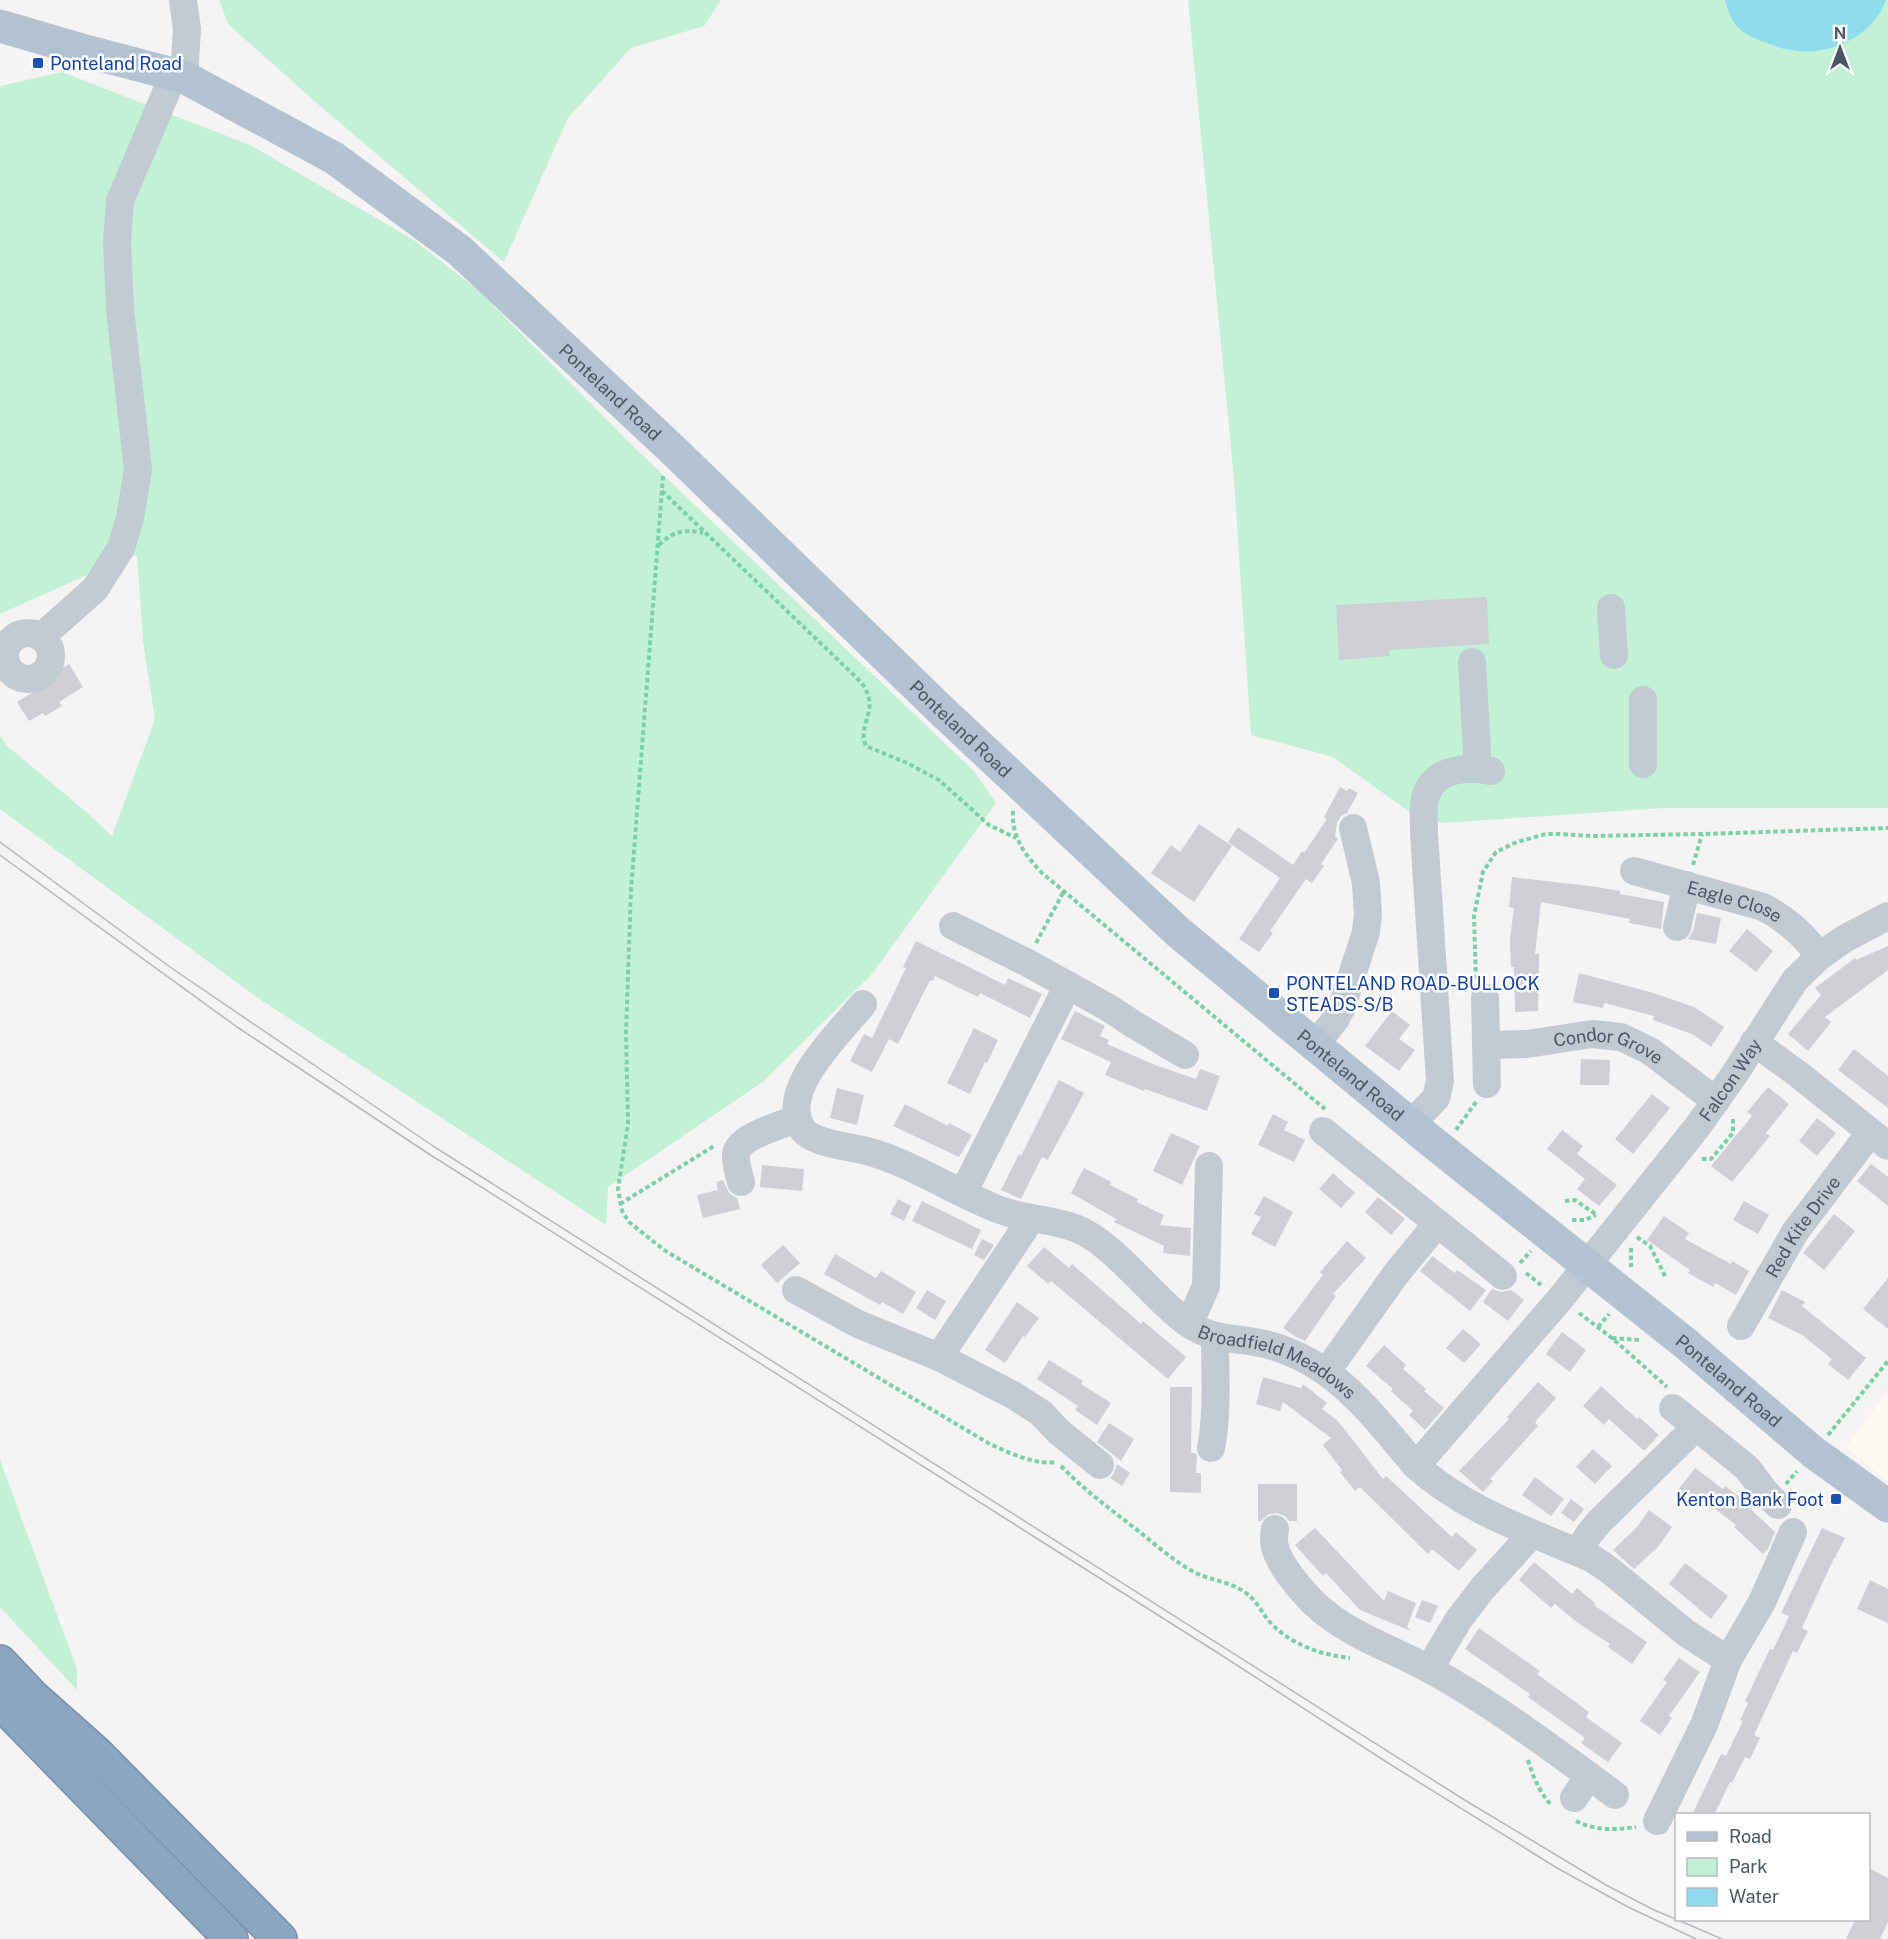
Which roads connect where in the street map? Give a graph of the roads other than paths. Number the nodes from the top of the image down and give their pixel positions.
1 (183, 0) edge
2 (0, 26) edge
3 (179, 76) junction
4 (1611, 608) dead end
5 (41, 637) dead end
6 (1614, 655) dead end
7 (1472, 662) dead end
8 (1643, 700) dead end
9 (1642, 764) dead end
10 (1353, 828) dead end
11 (1634, 871) dead end
12 (1687, 885) junction
13 (1888, 916) edge
14 (953, 926) dead end
15 (1677, 927) dead end
16 (1820, 956) junction
17 (1068, 985) junction
18 (1485, 998) dead end
19 (863, 1004) dead end
20 (1754, 1042) junction
21 (1316, 1045) junction
22 (1487, 1045) junction
23 (1185, 1055) dead end
24 (1487, 1084) road end
25 (1716, 1101) junction
26 (797, 1119) junction
27 (1328, 1123) road end
28 (1411, 1124) junction
29 (1879, 1139) edge
30 (1209, 1166) dead end
31 (741, 1182) dead end
32 (963, 1193) junction
33 (1031, 1219) junction
34 (1437, 1224) junction
35 (1587, 1265) junction
36 (1510, 1271) road end
37 (796, 1290) dead end
38 (1185, 1322) junction
39 (1741, 1326) dead end
40 (1215, 1337) junction
41 (939, 1357) junction
42 (1327, 1371) junction
43 (1673, 1408) road end
44 (1696, 1427) junction
45 (1211, 1448) dead end
46 (1100, 1465) dead end
47 (1416, 1466) junction
48 (1778, 1505) dead end
49 (1888, 1506) edge
50 (1275, 1529) dead end
51 (1793, 1532) dead end
52 (1532, 1534) junction
53 (1578, 1552) junction
54 (1728, 1660) junction
55 (0, 1662) edge
56 (1429, 1669) junction
57 (0, 1702) edge
58 (1615, 1795) dead end
59 (1657, 1821) dead end
60 (220, 1878) junction
61 (176, 1883) junction
62 (218, 1939) edge
63 (231, 1939) edge
64 (280, 1939) edge
65 (288, 1939) edge

1 - 3 street
2 - 3 main road, Ponteland Road
3 - 5 street
3 - 21 main road, Ponteland Road
4 - 6 street
7 - 28 street
8 - 9 street
10 - 21 street
11 - 12 street, Eagle Close
12 - 15 street
12 - 16 street, Eagle Close
13 - 16 street, Falcon Way
14 - 17 street
16 - 20 street, Falcon Way
17 - 23 street
17 - 32 street
18 - 22 street
19 - 26 street
20 - 25 street, Falcon Way
20 - 29 street, Red Kite Drive
21 - 28 main road, Ponteland Road
22 - 24 street
22 - 25 street, Condor Grove
25 - 35 street, Falcon Way
26 - 31 street
26 - 32 street, Broadfield Meadows
27 - 34 street
28 - 35 main road, Ponteland Road
29 - 39 street, Red Kite Drive
30 - 38 street
32 - 33 street, Broadfield Meadows
33 - 38 street, Broadfield Meadows
33 - 41 street
34 - 36 street
34 - 42 street
35 - 47 street, Falcon Way
35 - 49 main road, Ponteland Road
37 - 41 street
38 - 40 street, Broadfield Meadows
40 - 42 street, Broadfield Meadows
40 - 45 street
41 - 46 street
42 - 47 street, Broadfield Meadows
43 - 44 street
44 - 48 street
44 - 53 street
47 - 52 street, Broadfield Meadows
50 - 56 street
51 - 54 street
52 - 53 street, Broadfield Meadows
52 - 56 street
53 - 54 street, Broadfield Meadows
54 - 59 street
55 - 60 highway
56 - 58 street
57 - 61 highway
60 - 64 highway
60 - 65 highway
61 - 62 highway
61 - 63 highway

